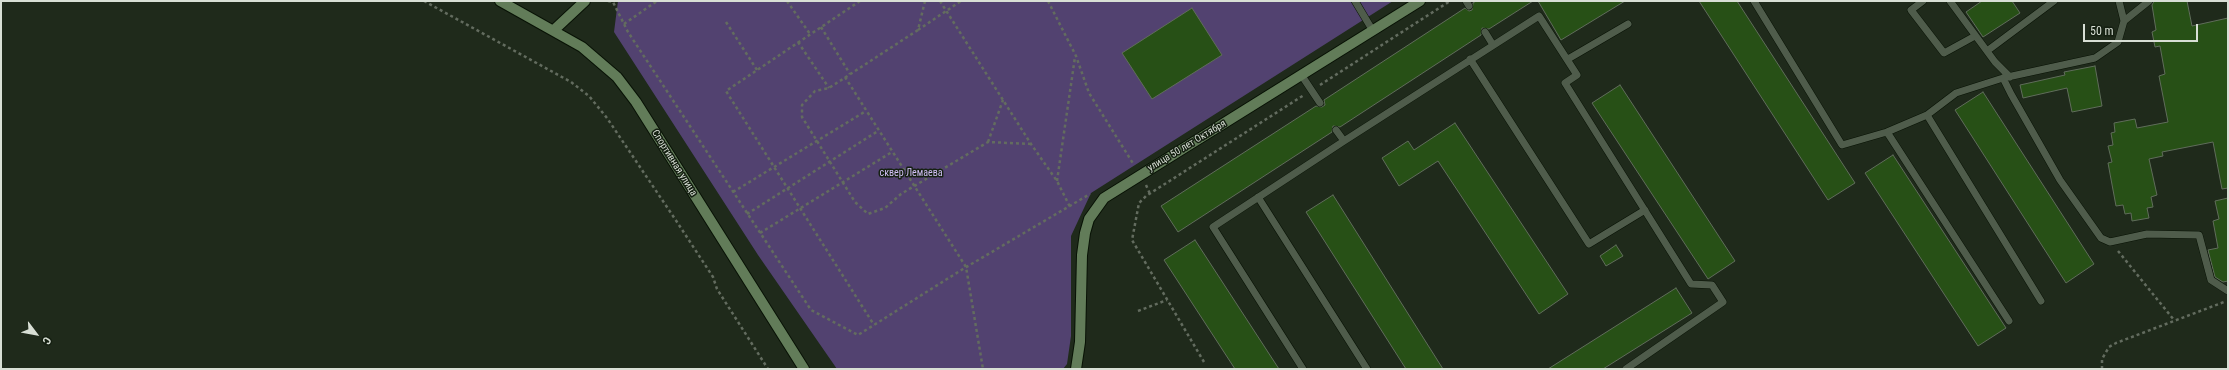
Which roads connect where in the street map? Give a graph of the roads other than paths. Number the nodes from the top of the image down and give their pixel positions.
1 (500, 1) edge
2 (585, 1) edge
3 (1354, 1) edge
4 (1420, 1) edge
5 (1754, 1) edge
6 (1923, 1) edge
7 (1950, 1) edge
8 (2054, 1) edge
9 (2119, 1) edge
10 (2149, 1) edge
11 (2124, 21) junction
12 (1628, 24) dead end
13 (554, 30) junction
14 (1373, 31) junction
15 (1485, 32) dead end
16 (1975, 36) junction
17 (1493, 45) junction
18 (1987, 51) junction
19 (1568, 59) junction
20 (1470, 60) junction
21 (1302, 76) junction
22 (2006, 77) junction
23 (1320, 103) dead end
24 (1927, 115) junction
25 (1336, 130) dead end
26 (1886, 132) junction
27 (1344, 141) junction
28 (1258, 197) junction
29 (1645, 210) junction
30 (2228, 291) edge
31 (2041, 301) dead end
32 (2009, 321) dead end
33 (804, 369) edge
34 (1076, 369) edge
35 (1303, 369) edge
36 (1367, 369) edge
37 (1626, 369) edge

1 - 13 street, Спортивная улица
2 - 13 street
3 - 14 lane
4 - 14 street, улица 50 лет Октября
5 - 26 lane
6 - 16 lane
7 - 16 lane
8 - 18 lane
9 - 11 lane
10 - 11 lane
11 - 22 lane
12 - 19 lane
13 - 33 street, Спортивная улица
14 - 21 street, улица 50 лет Октября
15 - 17 lane
16 - 18 lane
17 - 19 lane
17 - 20 lane
18 - 22 lane
19 - 29 lane
20 - 27 lane
20 - 29 lane
21 - 23 lane
21 - 34 street, улица 50 лет Октября
22 - 24 lane
22 - 30 lane
24 - 26 lane
24 - 31 lane
25 - 27 lane
26 - 32 lane
27 - 28 lane
28 - 35 lane
28 - 36 lane
29 - 37 lane

